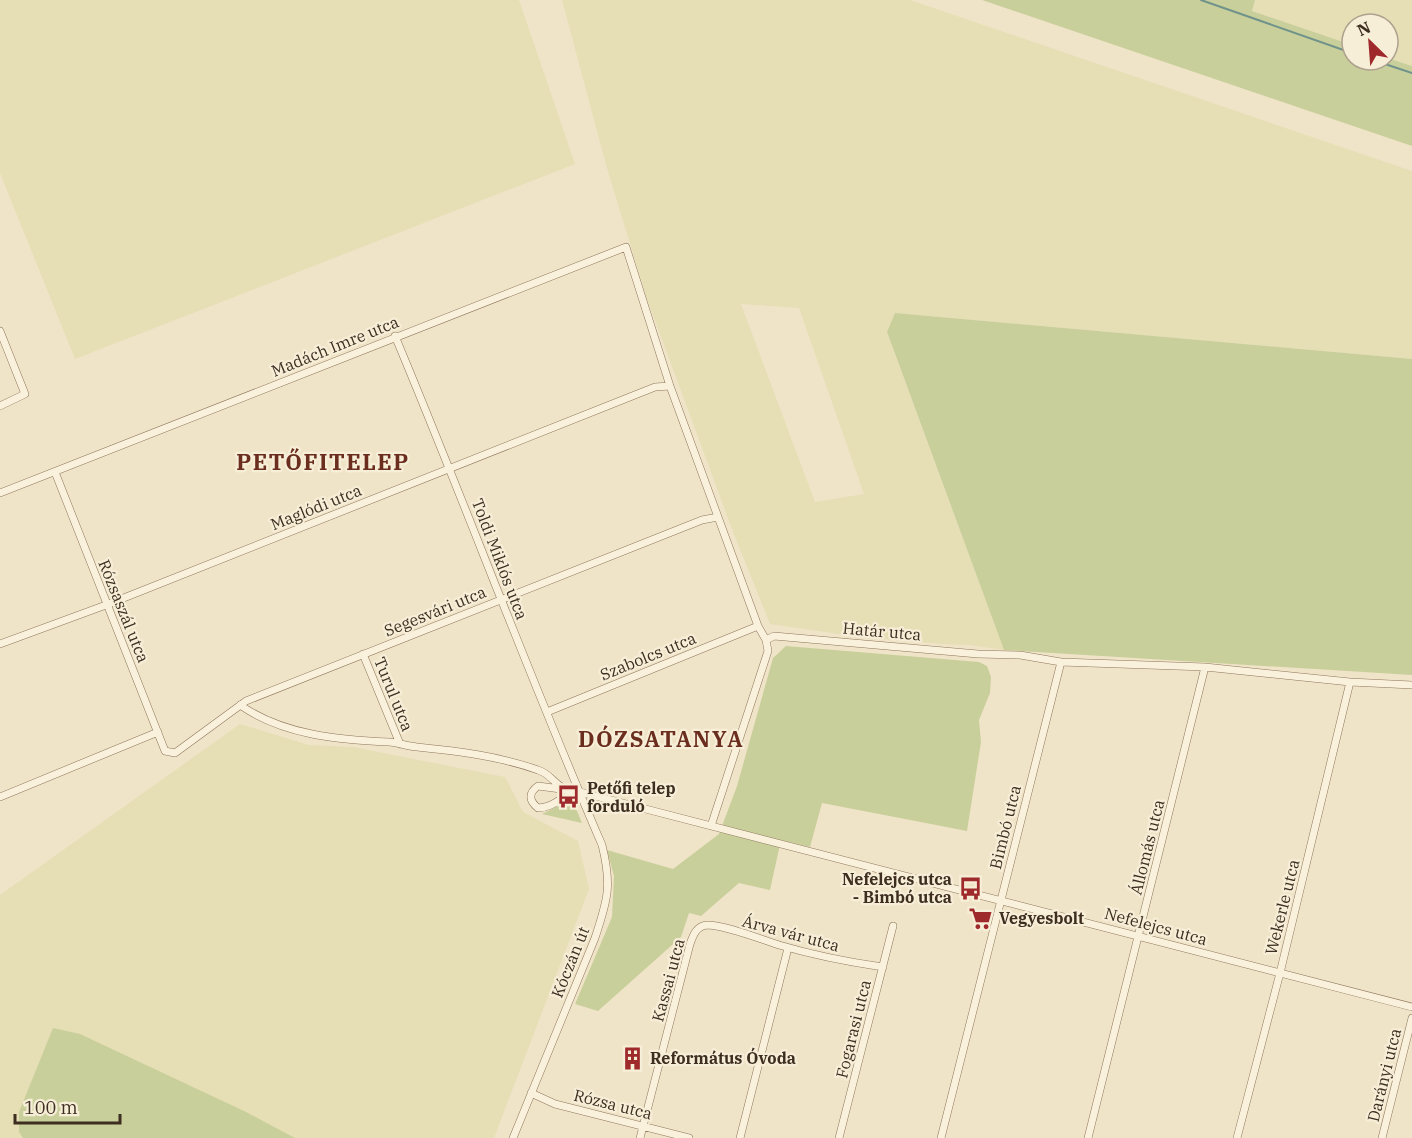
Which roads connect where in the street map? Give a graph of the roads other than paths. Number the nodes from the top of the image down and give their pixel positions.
1 (0, 331) edge
2 (395, 336) junction
3 (670, 386) junction
4 (0, 406) edge
5 (450, 469) junction
6 (55, 471) junction
7 (0, 493) edge
8 (718, 517) junction
9 (501, 599) junction
10 (106, 605) junction
11 (758, 626) junction
12 (766, 640) junction
13 (0, 644) edge
14 (363, 654) junction
15 (1061, 662) junction
16 (1205, 667) junction
17 (1350, 682) junction
18 (1412, 685) edge
19 (240, 705) junction
20 (547, 712) junction
21 (158, 732) junction
22 (400, 744) junction
23 (174, 753) joint
24 (566, 789) junction
25 (577, 792) junction
26 (0, 796) edge
27 (711, 826) junction
28 (1001, 900) junction
29 (894, 926) dead end
30 (694, 932) joint
31 (1139, 936) junction
32 (789, 948) junction
33 (883, 967) junction
34 (1280, 973) junction
35 (1412, 1007) edge
36 (1412, 1018) edge
37 (531, 1093) junction
38 (644, 1126) junction
39 (513, 1138) edge
40 (640, 1138) edge
41 (689, 1138) edge
42 (740, 1138) edge
43 (839, 1138) edge
44 (941, 1138) edge
45 (1088, 1138) edge
46 (1238, 1138) edge
47 (1382, 1138) edge

1 - 4 street
2 - 3 street, Madách Imre utca
2 - 5 street, Toldi Miklós utca
2 - 6 street, Madách Imre utca
3 - 5 street, Maglódi utca
3 - 8 street
5 - 9 street, Toldi Miklós utca
5 - 10 street, Maglódi utca
6 - 7 street, Madách Imre utca
6 - 10 street, Rózsaszál utca
8 - 9 street, Segesvári utca
8 - 11 street
9 - 14 street, Segesvári utca
9 - 20 street, Toldi Miklós utca
10 - 13 street, Maglódi utca
10 - 21 street, Rózsaszál utca
11 - 12 street
11 - 20 street, Szabolcs utca
12 - 15 street, Határ utca
12 - 27 street
14 - 19 street, Segesvári utca
14 - 22 street, Turul utca
15 - 16 street, Határ utca
15 - 28 street, Bimbó utca
16 - 17 street, Határ utca
16 - 31 street, Állomás utca
17 - 18 street, Határ utca
17 - 34 street, Wekerle utca
19 - 22 street
19 - 23 street, Segesvári utca
20 - 25 street, Toldi Miklós utca
21 - 23 street, Rózsaszál utca
21 - 26 street
22 - 24 street
24 - 25 street, Nefelejcs utca
24 - 25 street, Nefelejcs utca
25 - 27 street, Nefelejcs utca
25 - 37 street, Kóczán út
27 - 28 street, Nefelejcs utca
28 - 31 street, Nefelejcs utca
28 - 44 street, Bimbó utca
29 - 33 street, Fogarasi utca
30 - 32 street, Árva vár utca
30 - 38 street, Kassai utca
31 - 34 street, Nefelejcs utca
31 - 45 street, Állomás utca
32 - 33 street, Árva vár utca
32 - 42 street
33 - 43 street, Fogarasi utca
34 - 35 street, Nefelejcs utca
34 - 46 street, Wekerle utca
36 - 47 street, Darányi utca
37 - 38 street, Rózsa utca
37 - 39 street, Kóczán út
38 - 40 street, Kassai utca
38 - 41 street, Rózsa utca

